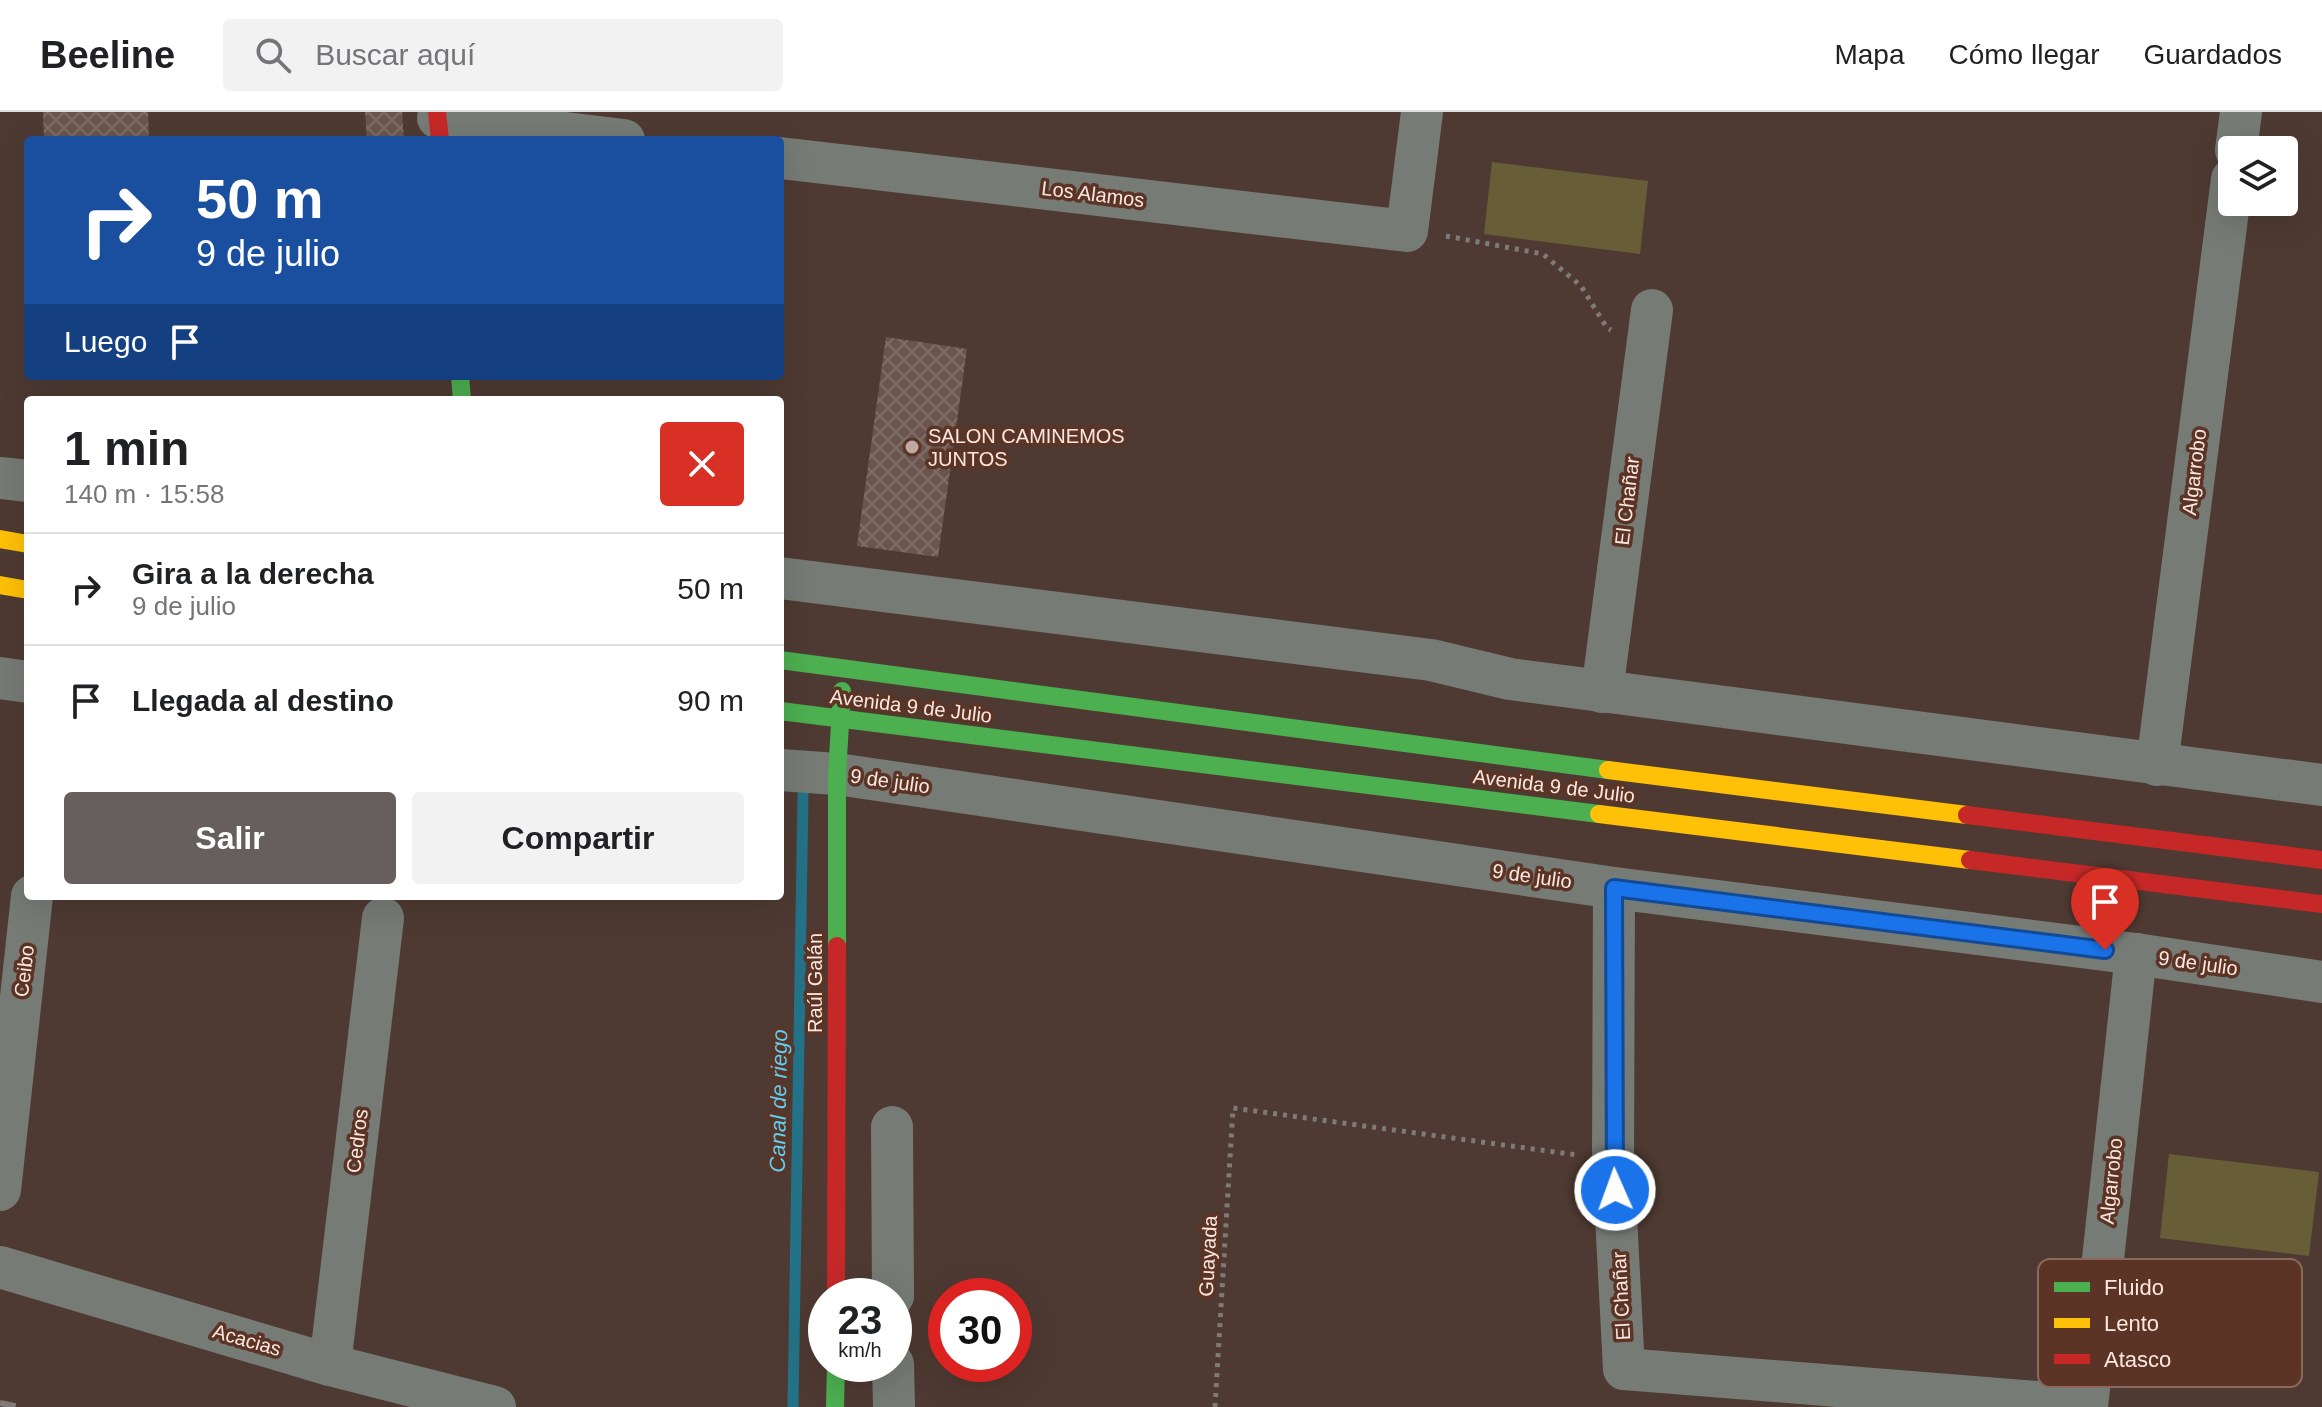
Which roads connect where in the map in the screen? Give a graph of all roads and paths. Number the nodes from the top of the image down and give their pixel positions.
1 (1422, 112) edge
2 (2241, 112) edge
3 (438, 123) edge
4 (580, 136) edge
5 (2238, 136) edge
6 (784, 158) edge
7 (2227, 216) edge
8 (1407, 231) junction
9 (1650, 330) joint
10 (0, 478) edge
11 (24, 481) edge
12 (0, 539) edge
13 (24, 543) edge
14 (784, 579) edge
15 (0, 585) edge
16 (24, 589) edge
17 (784, 661) edge
18 (844, 670) junction
19 (0, 678) edge
20 (24, 681) edge
21 (1602, 692) junction
22 (784, 712) edge
23 (840, 719) junction
24 (2157, 765) junction
25 (784, 770) edge
26 (837, 774) junction
27 (2322, 785) edge
28 (2322, 860) edge
29 (1614, 888) junction
30 (31, 900) edge
31 (2322, 904) edge
32 (383, 918) dead end
33 (2136, 954) junction
34 (2322, 982) edge
35 (8, 1030) edge
36 (892, 1127) dead end
37 (1613, 1160) junction
38 (0, 1190) edge
39 (2103, 1259) edge
40 (0, 1267) edge
41 (836, 1278) edge
42 (893, 1278) edge
43 (330, 1365) junction
44 (836, 1382) edge
45 (893, 1382) edge
46 (2087, 1406) edge
47 (495, 1407) edge
48 (835, 1407) edge
49 (894, 1407) edge
50 (1215, 1407) edge

1 - 8 street
2 - 5 street
3 - 4 street
6 - 8 street, Los Alamos
7 - 24 street, Algarrobo
8 - 9 path
9 - 21 street, El Chañar
10 - 11 street
12 - 13 main road
14 - 21 street
15 - 16 main road
17 - 18 main road
18 - 23 main road, Raúl Galán
18 - 28 main road
19 - 20 street
21 - 24 street
22 - 23 main road, Avenida 9 de Julio
23 - 26 main road, Raúl Galán
23 - 31 main road, Avenida 9 de Julio
24 - 27 street
25 - 26 street, 9 de julio
26 - 29 street, 9 de julio
26 - 41 main road, Raúl Galán
29 - 33 street, 9 de julio
29 - 37 street, El Chañar
30 - 35 street, Ceibo
32 - 43 street, Cedros
33 - 34 street, 9 de julio
33 - 39 street, Algarrobo
35 - 38 street, Ceibo
36 - 42 street
37 - 46 street, El Chañar
37 - 50 path, Guayada
40 - 43 street, Acacias
43 - 47 street, Acacias
44 - 48 main road
45 - 49 street

